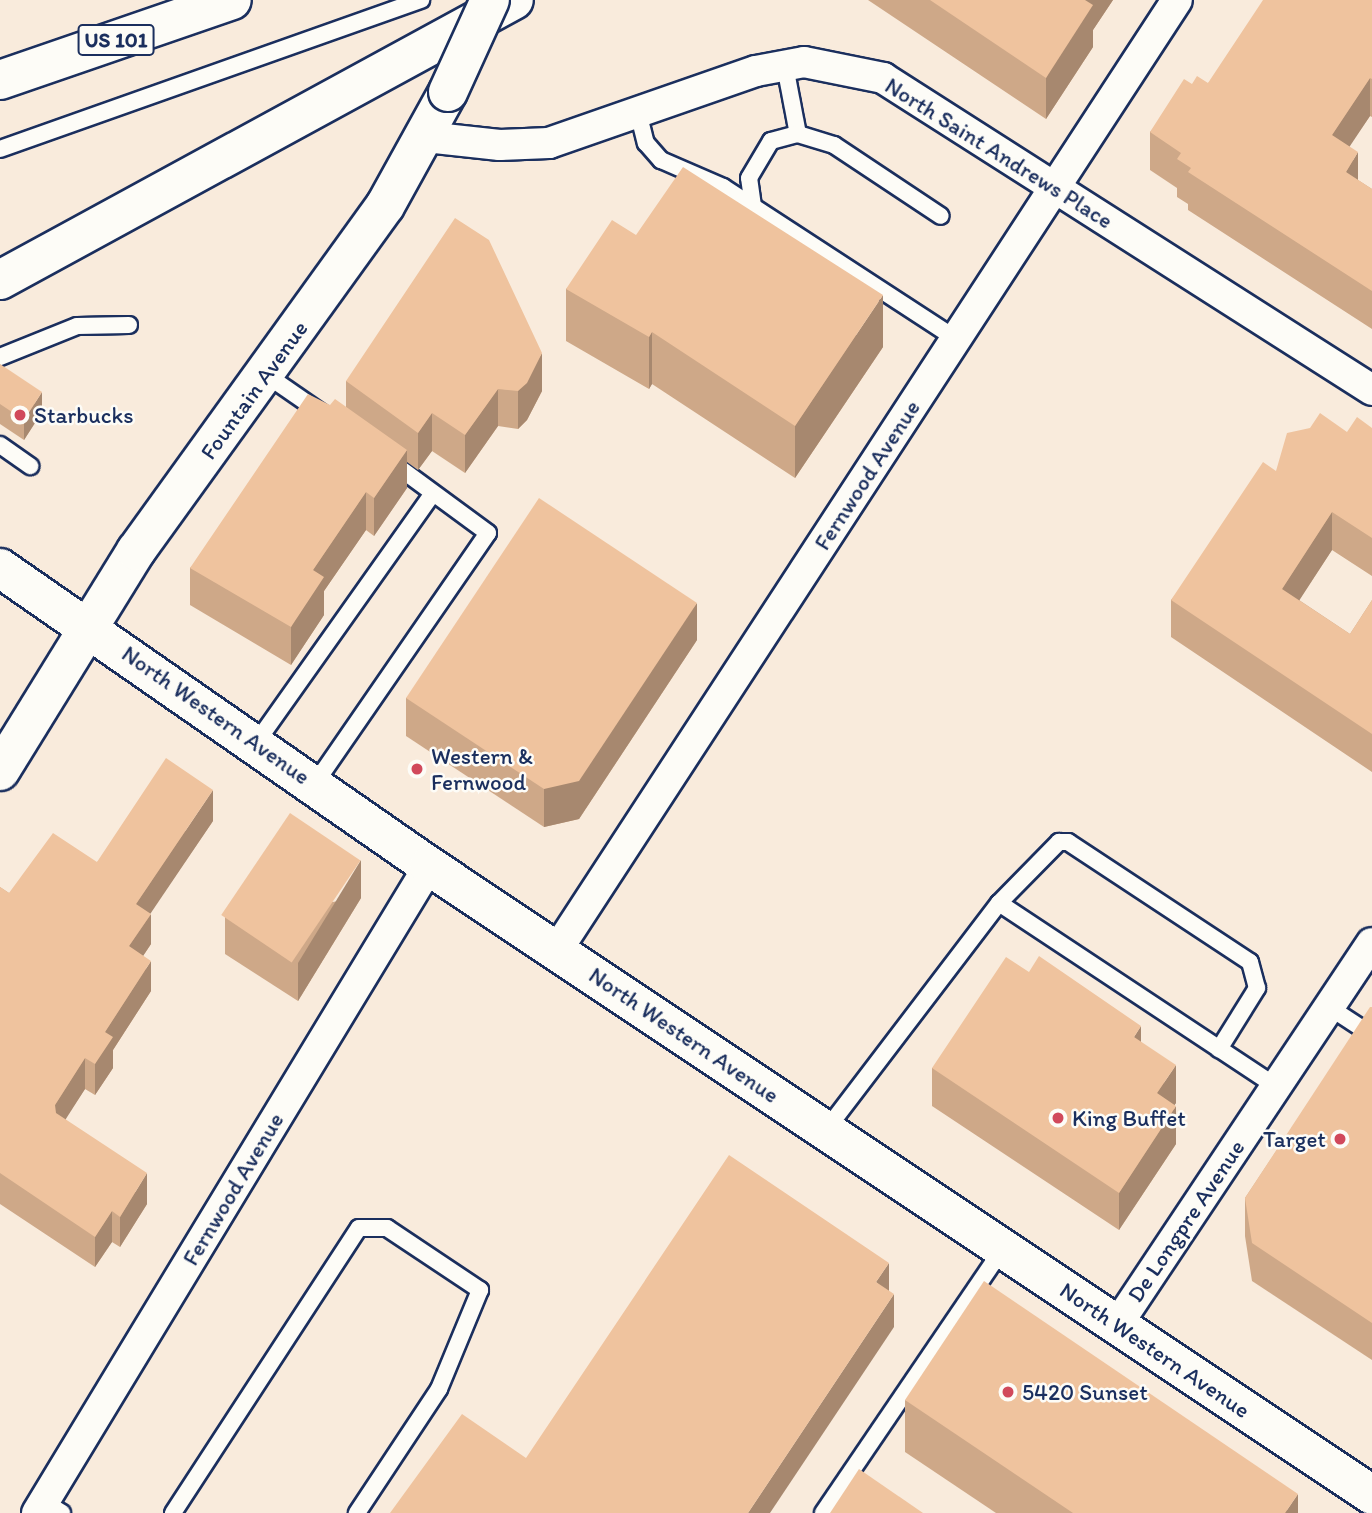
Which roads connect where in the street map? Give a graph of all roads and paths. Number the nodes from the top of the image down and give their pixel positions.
1 (232, 0) edge
2 (421, 0) edge
3 (490, 0) edge
4 (514, 0) edge
5 (1177, 0) edge
6 (785, 66) junction
7 (0, 80) edge
8 (638, 112) junction
9 (798, 134) junction
10 (426, 136) junction
11 (0, 149) edge
12 (1055, 187) junction
13 (753, 206) junction
14 (941, 216) dead end
15 (0, 280) edge
16 (129, 325) dead end
17 (956, 339) junction
18 (0, 357) edge
19 (265, 374) junction
20 (1372, 390) edge
21 (335, 421) edge
22 (0, 445) edge
23 (373, 448) edge
24 (30, 466) dead end
25 (433, 494) junction
26 (0, 569) edge
27 (89, 626) junction
28 (256, 744) junction
29 (0, 771) edge
30 (314, 785) junction
31 (429, 866) junction
32 (999, 904) junction
33 (1372, 943) edge
34 (557, 950) junction
35 (1329, 1007) junction
36 (1372, 1035) edge
37 (1219, 1049) junction
38 (1276, 1086) junction
39 (826, 1130) junction
40 (1003, 1248) junction
41 (1117, 1325) junction
42 (1372, 1495) edge
43 (48, 1509) edge
44 (173, 1513) edge
45 (357, 1513) edge
46 (823, 1513) edge

1 - 7 main road, US 101
2 - 11 lane
3 - 10 main road, Fountain Avenue, bridge
4 - 15 main road
5 - 12 street, Fernwood Avenue
6 - 8 street, North Saint Andrews Place
6 - 9 lane
6 - 12 street, North Saint Andrews Place
8 - 10 street, North Saint Andrews Place
8 - 13 lane
9 - 13 lane
9 - 14 lane
10 - 19 main road, Fountain Avenue
12 - 17 street, Fernwood Avenue
12 - 20 street, North Saint Andrews Place
13 - 17 lane
16 - 18 lane
17 - 34 street, Fernwood Avenue
19 - 21 lane
19 - 27 main road, Fountain Avenue
22 - 24 lane
23 - 25 lane
25 - 28 lane
25 - 30 lane
26 - 27 main road, North Western Avenue
27 - 28 main road, North Western Avenue
27 - 29 main road, Fountain Avenue
28 - 30 main road, North Western Avenue
30 - 31 main road, North Western Avenue
31 - 34 main road, North Western Avenue
31 - 43 street, Fernwood Avenue
32 - 37 lane
32 - 37 lane
32 - 39 lane
33 - 35 street, De Longpre Avenue
34 - 39 main road, North Western Avenue
35 - 36 lane
35 - 38 street, De Longpre Avenue
37 - 38 lane
38 - 41 street, De Longpre Avenue
39 - 40 main road, North Western Avenue
40 - 41 main road, North Western Avenue
40 - 46 lane
41 - 42 main road, North Western Avenue
44 - 45 lane

